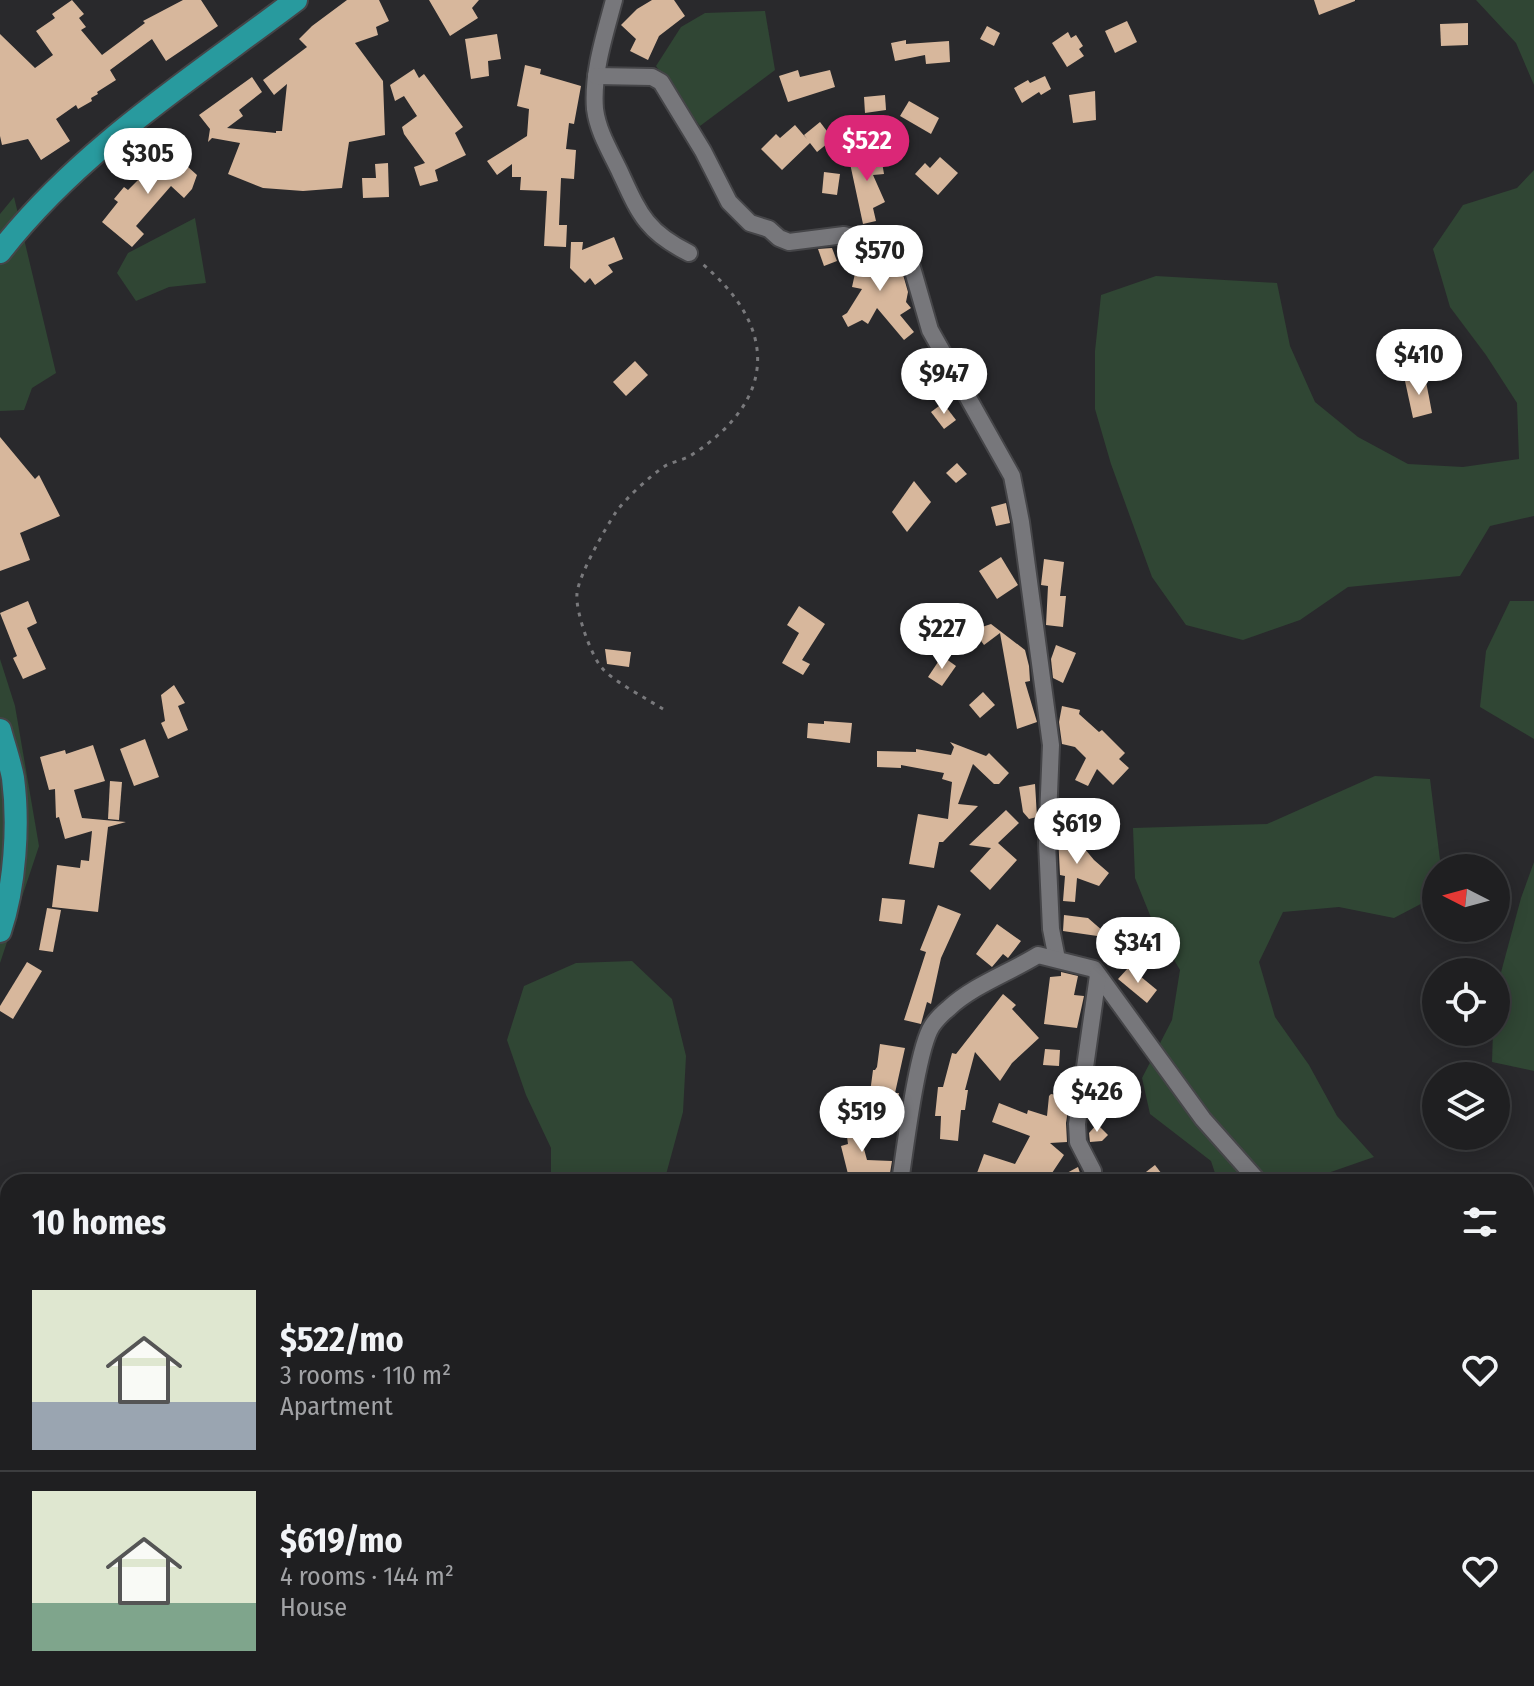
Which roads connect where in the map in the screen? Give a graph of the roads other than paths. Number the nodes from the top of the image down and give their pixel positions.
1 (296, 0) edge
2 (614, 0) edge
3 (596, 76) junction
4 (0, 252) edge
5 (689, 253) road end
6 (0, 730) edge
7 (0, 931) edge
8 (1057, 959) junction
9 (1098, 975) junction
10 (901, 1174) edge
11 (1093, 1174) edge
12 (1252, 1174) edge

1 - 4 highway
2 - 3 street
3 - 5 street
3 - 8 street
6 - 7 highway
8 - 9 street
8 - 10 street
9 - 11 street
9 - 12 street

